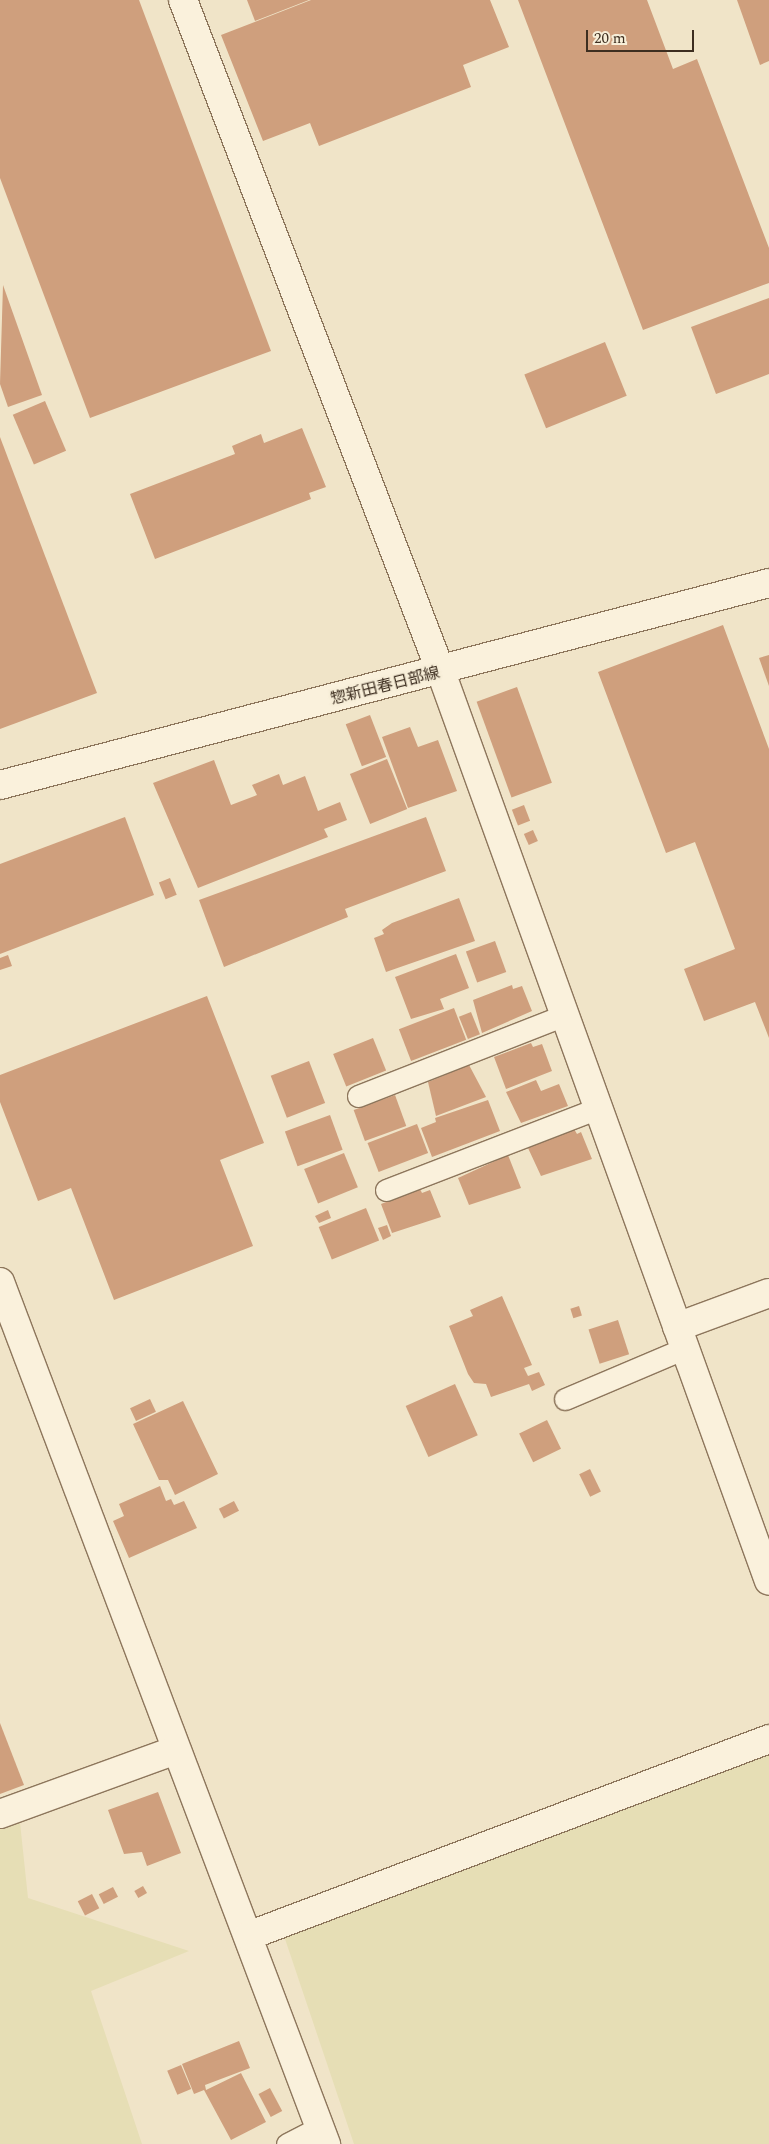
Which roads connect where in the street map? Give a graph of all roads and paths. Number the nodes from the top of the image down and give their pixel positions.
1 (184, 0) edge
2 (769, 583) edge
3 (441, 672) junction
4 (0, 784) edge
5 (565, 1015) junction
6 (358, 1096) dead end
7 (598, 1108) junction
8 (386, 1190) dead end
9 (0, 1282) edge
10 (769, 1293) edge
11 (681, 1338) junction
12 (565, 1399) dead end
13 (760, 1530) edge
14 (769, 1581) edge
15 (769, 1739) edge
16 (176, 1750) junction
17 (0, 1814) edge
18 (248, 1936) junction
19 (323, 2136) edge
20 (287, 2144) edge

1 - 3 street
2 - 3 street, 惣新田春日部線
3 - 4 street, 惣新田春日部線
3 - 5 street
5 - 6 lane
5 - 7 street
7 - 8 lane
7 - 11 street
9 - 16 street
10 - 11 street
11 - 12 lane
11 - 13 street
13 - 14 street
15 - 18 street
16 - 17 street
16 - 18 street
18 - 19 street
19 - 20 lane

